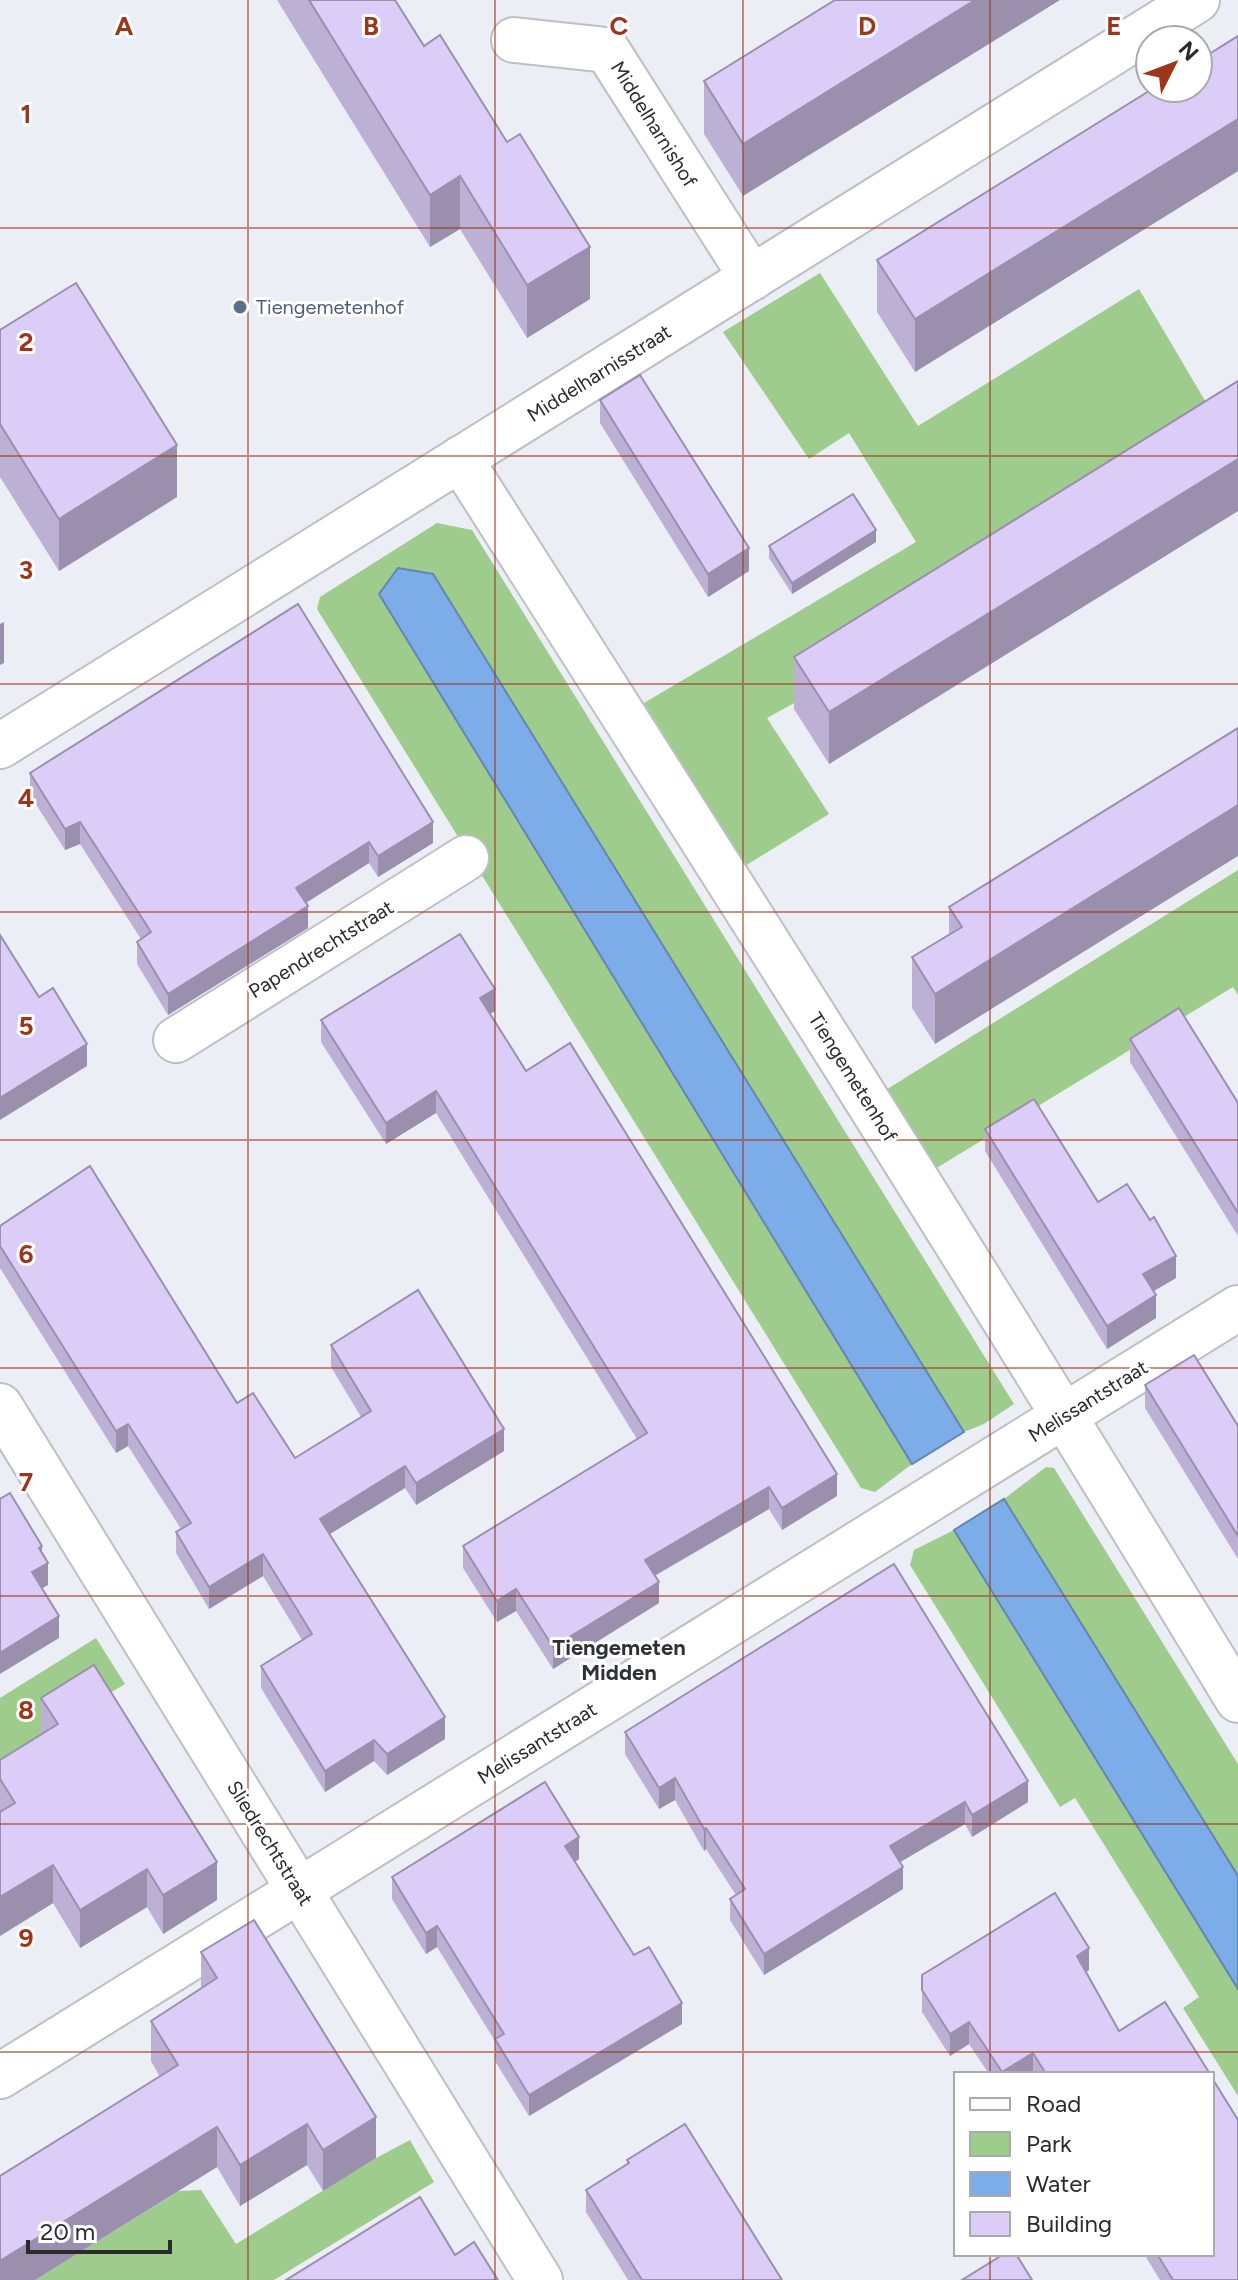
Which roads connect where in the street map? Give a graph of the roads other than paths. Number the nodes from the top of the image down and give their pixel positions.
1 (1197, 0) edge
2 (514, 40) dead end
3 (752, 278) junction
4 (460, 459) junction
5 (0, 746) edge
6 (466, 858) dead end
7 (176, 1040) dead end
8 (1238, 1308) edge
9 (1, 1409) edge
10 (1065, 1416) junction
11 (1238, 1700) edge
12 (299, 1890) junction
13 (0, 2076) edge
14 (540, 2280) edge

1 - 3 street, Middelharnisstraat
2 - 3 street, Middelharnishof
3 - 4 street, Middelharnisstraat
4 - 5 street, Middelharnisstraat
4 - 10 street, Tiengemetenhof
6 - 7 street, Papendrechtstraat
8 - 10 street, Melissantstraat
9 - 12 street, Sliedrechtstraat
10 - 11 street, Tiengemetenhof
10 - 12 street, Melissantstraat
12 - 13 street, Melissantstraat
12 - 14 street, Sliedrechtstraat

